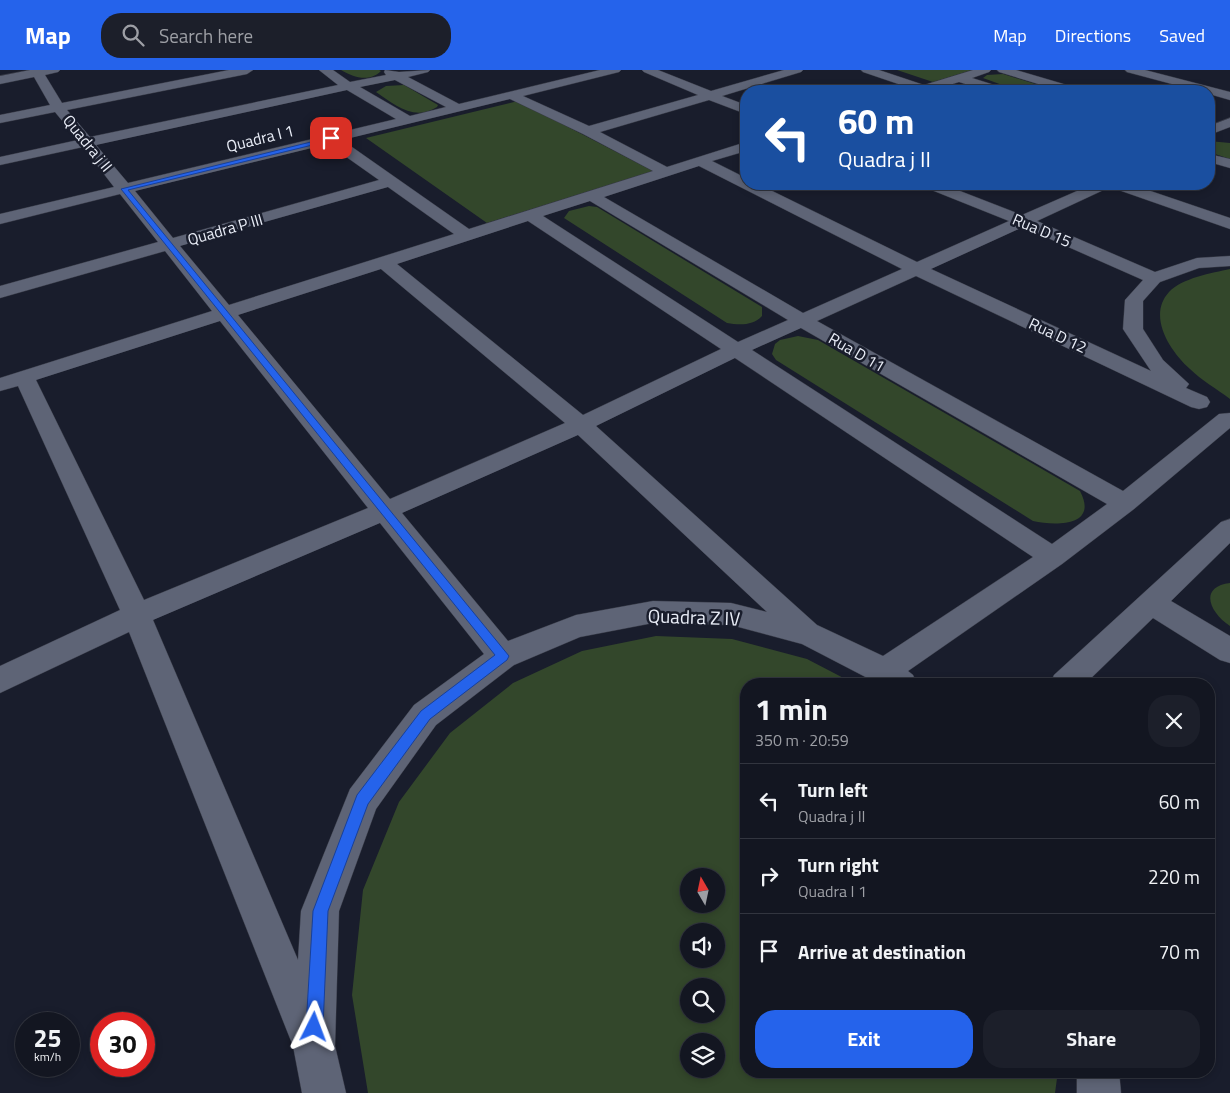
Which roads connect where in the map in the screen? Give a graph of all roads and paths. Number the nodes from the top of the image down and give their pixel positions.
1 (247, 70) edge
2 (326, 70) edge
3 (424, 70) edge
4 (615, 70) edge
5 (648, 70) edge
6 (798, 70) edge
7 (868, 70) edge
8 (984, 70) edge
9 (1003, 70) edge
10 (1131, 70) edge
11 (42, 71) edge
12 (391, 73) edge
13 (959, 78) junction
14 (0, 80) edge
15 (745, 85) edge
16 (908, 85) edge
17 (937, 85) edge
18 (981, 85) edge
19 (1053, 85) edge
20 (1188, 85) edge
21 (348, 86) junction
22 (740, 86) edge
23 (1215, 92) edge
24 (511, 95) junction
25 (710, 95) junction
26 (1230, 96) edge
27 (58, 107) junction
28 (458, 108) junction
29 (740, 108) edge
30 (0, 118) edge
31 (406, 120) junction
32 (1230, 122) edge
33 (1215, 128) edge
34 (588, 131) junction
35 (1215, 133) edge
36 (331, 138) junction
37 (1230, 138) edge
38 (87, 142) junction
39 (740, 148) edge
40 (1215, 160) edge
41 (0, 161) edge
42 (700, 161) junction
43 (1230, 164) edge
44 (666, 172) junction
45 (392, 181) junction
46 (740, 181) edge
47 (124, 189) junction
48 (758, 190) edge
49 (943, 190) edge
50 (1092, 190) edge
51 (1133, 190) edge
52 (592, 196) junction
53 (530, 215) junction
54 (0, 219) edge
55 (1023, 222) junction
56 (1230, 224) edge
57 (467, 236) junction
58 (170, 244) junction
59 (1230, 261) edge
60 (384, 262) junction
61 (917, 269) junction
62 (1154, 278) junction
63 (0, 292) edge
64 (225, 313) junction
65 (802, 320) junction
66 (736, 350) junction
67 (12, 381) edge
68 (1199, 402) junction
69 (1228, 420) edge
70 (581, 425) junction
71 (1125, 503) junction
72 (385, 511) junction
73 (1223, 544) edge
74 (1053, 557) junction
75 (1152, 603) junction
76 (137, 615) junction
77 (809, 634) junction
78 (1230, 651) edge
79 (503, 656) junction
80 (894, 678) edge
81 (1071, 678) edge
82 (0, 680) edge
83 (314, 1046) junction
84 (1098, 1078) edge
85 (324, 1093) edge
86 (1099, 1093) edge

1 - 27 street
2 - 21 street
3 - 12 street
4 - 24 street, Quadra I 1
5 - 25 street
6 - 15 street
7 - 16 street
8 - 13 street
9 - 19 street
10 - 20 street
11 - 14 street
11 - 27 street, Quadra j II
12 - 21 street
12 - 28 street
13 - 17 street
13 - 18 street
21 - 31 street
21 - 38 street
22 - 25 street
23 - 26 street
24 - 28 street, Quadra I 1
24 - 34 street
25 - 29 street
25 - 34 street
27 - 30 street
27 - 38 street, Quadra j II
28 - 31 street, Quadra I 1
31 - 36 street, Quadra I 1
32 - 33 street
34 - 44 street
35 - 37 street
36 - 45 street
36 - 47 street, Quadra I 1
38 - 41 street
38 - 47 street, Quadra j II
39 - 42 street
40 - 43 street
42 - 44 street
42 - 46 street, Rua D 12
44 - 52 street
45 - 57 street
45 - 58 street, Quadra P III
47 - 54 street, Quadra I 1
47 - 58 street, Quadra j II
48 - 61 street, Rua D 12
49 - 55 street, Rua D 15
50 - 55 street
51 - 56 street
52 - 53 street
52 - 65 street, Rua D 11
53 - 57 street
53 - 66 street
55 - 61 street
55 - 62 street, Rua D 15
57 - 60 street
58 - 63 street, Quadra P III
58 - 64 street, Quadra j II
59 - 62 street
60 - 64 street
60 - 70 street
61 - 65 street
61 - 68 street, Rua D 12
62 - 68 street
64 - 67 street
64 - 72 street, Quadra j II
65 - 66 street
65 - 71 street, Rua D 11
66 - 70 street
66 - 74 street
67 - 76 street
68 - 69 street
69 - 71 street
70 - 72 street
70 - 77 street
71 - 74 street
72 - 76 street
72 - 79 street, Quadra j II
73 - 75 street
74 - 80 street
75 - 78 street
75 - 81 street
76 - 82 street
76 - 83 street
77 - 79 street, Quadra Z IV
77 - 80 street, Quadra Z IV
79 - 83 street, Quadra Z IV
83 - 85 street, Quadra Z IV
84 - 86 street

